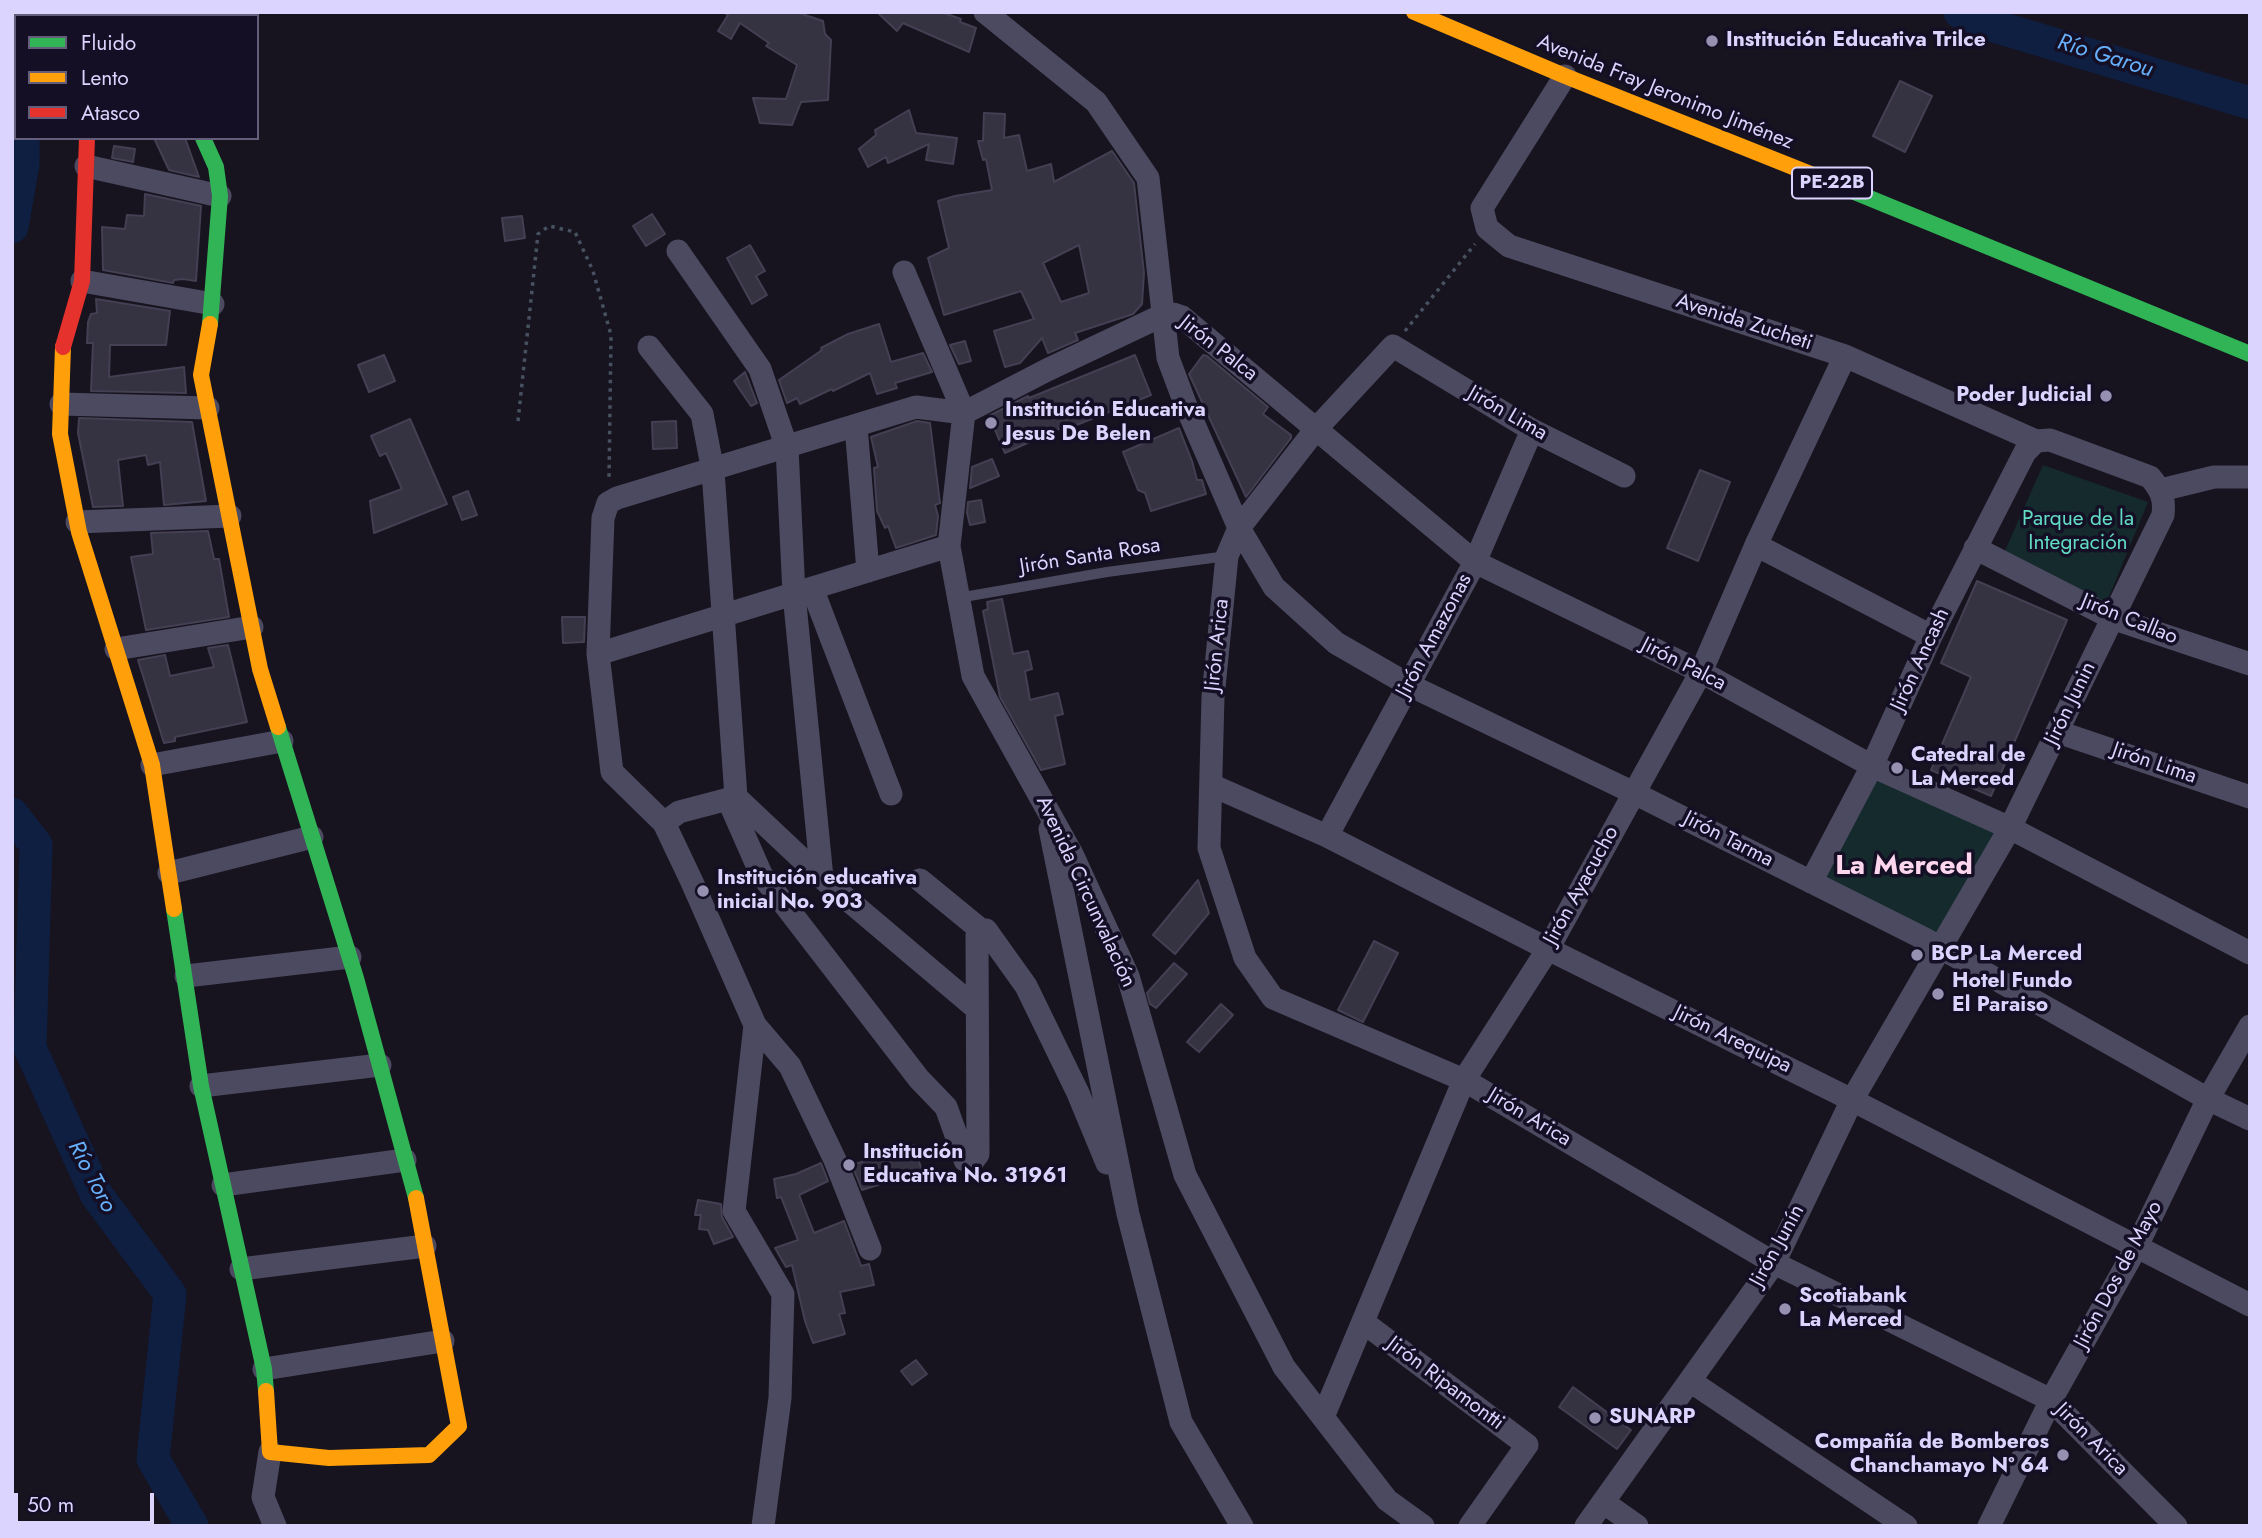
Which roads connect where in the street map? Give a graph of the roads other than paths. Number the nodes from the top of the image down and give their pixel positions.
1 (985, 12) edge
2 (1414, 12) edge
3 (1565, 76) junction
4 (87, 140) edge
5 (204, 140) edge
6 (86, 166) junction
7 (220, 196) junction
8 (678, 251) dead end
9 (904, 272) dead end
10 (82, 281) junction
11 (213, 303) junction
12 (1161, 316) junction
13 (1393, 346) joint
14 (649, 347) dead end
15 (2250, 354) edge
16 (1845, 356) junction
17 (61, 404) junction
18 (208, 408) junction
19 (964, 413) junction
20 (856, 426) junction
21 (1316, 429) junction
22 (1532, 430) junction
23 (2036, 441) junction
24 (787, 447) junction
25 (713, 471) junction
26 (1624, 476) dead end
27 (2250, 477) edge
28 (2161, 490) junction
29 (230, 516) junction
30 (77, 522) junction
31 (1239, 528) junction
32 (1756, 544) junction
33 (949, 546) junction
34 (1975, 548) junction
35 (1227, 556) junction
36 (1475, 562) junction
37 (867, 571) junction
38 (803, 591) junction
39 (958, 598) junction
40 (723, 616) junction
41 (2112, 618) junction
42 (251, 627) junction
43 (1931, 636) junction
44 (116, 649) junction
45 (598, 654) junction
46 (2250, 664) edge
47 (1701, 672) junction
48 (1409, 685) junction
49 (2058, 732) junction
50 (282, 741) junction
51 (152, 765) junction
52 (1871, 766) junction
53 (1210, 785) junction
54 (1634, 793) junction
55 (891, 794) dead end
56 (2250, 797) edge
57 (732, 798) junction
58 (1045, 805) junction
59 (664, 824) junction
60 (2010, 828) junction
61 (1327, 836) junction
62 (312, 838) junction
63 (169, 873) junction
64 (822, 878) junction
65 (920, 880) dead end
66 (1811, 882) junction
67 (981, 930) junction
68 (1548, 948) junction
69 (1941, 948) junction
70 (2250, 953) edge
71 (350, 957) junction
72 (186, 976) junction
73 (977, 1009) junction
74 (755, 1025) junction
75 (2250, 1026) edge
76 (380, 1065) junction
77 (1464, 1080) junction
78 (201, 1086) junction
79 (2208, 1099) junction
80 (1852, 1100) junction
81 (2250, 1119) edge
82 (405, 1160) junction
83 (223, 1185) junction
84 (1122, 1186) junction
85 (425, 1246) junction
86 (2136, 1248) junction
87 (870, 1249) dead end
88 (1774, 1263) junction
89 (242, 1269) junction
90 (2250, 1305) edge
91 (1363, 1322) junction
92 (443, 1340) junction
93 (264, 1369) junction
94 (1689, 1381) junction
95 (2051, 1400) junction
96 (1323, 1417) junction
97 (270, 1452) junction
98 (1603, 1502) junction
99 (275, 1526) edge
100 (763, 1526) edge
101 (1242, 1526) edge
102 (1423, 1526) edge
103 (1470, 1526) edge
104 (1587, 1526) edge
105 (1637, 1526) edge
106 (1906, 1526) edge
107 (1989, 1526) edge
108 (2176, 1526) edge

1 - 12 street, Jirón Tarma
2 - 3 main road, Avenida Fray Jeronimo Jiménez / PE-22B
3 - 15 main road, Avenida Fray Jeronimo Jiménez / PE-22B
3 - 16 street, Avenida Zucheti
4 - 6 main road
5 - 7 main road
6 - 7 street
6 - 10 main road
7 - 11 main road
8 - 24 street
9 - 19 street
10 - 11 street
10 - 17 main road
11 - 18 main road
12 - 19 street
12 - 21 street, Jirón Palca
12 - 31 street, Jirón Tarma
13 - 21 street, Jirón Arica
13 - 22 street, Jirón Lima
14 - 25 street
16 - 23 street, Avenida Zucheti
16 - 32 street, Jirón Ayacucho
17 - 18 street
17 - 30 main road
18 - 29 main road
19 - 20 street
19 - 33 street, Avenida Circunvalación
20 - 24 street
20 - 37 street
21 - 31 street, Jirón Arica
21 - 36 street, Jirón Palca
22 - 26 street, Jirón Lima
22 - 36 street, Jirón Amazonas
23 - 28 street, Avenida Zucheti
23 - 34 street, Jirón Ancash
24 - 25 street
24 - 38 street
25 - 40 street
25 - 45 street
27 - 28 street
28 - 41 street, Jirón Junin
29 - 30 street
29 - 42 main road
30 - 44 main road
31 - 35 street, Jirón Arica
31 - 48 street, Jirón Tarma
32 - 43 street
32 - 47 street, Jirón Ayacucho
33 - 37 street
33 - 39 street, Avenida Circunvalación
34 - 41 street, Jirón Callao
34 - 43 street, Jirón Ancash
35 - 39 lane, Jirón Santa Rosa
35 - 53 street, Jirón Arica
36 - 47 street, Jirón Palca
36 - 48 street, Jirón Amazonas
37 - 38 street
38 - 40 street
38 - 55 street
38 - 64 street
39 - 58 street, Avenida Circunvalación
40 - 45 street
40 - 57 street
41 - 46 street, Jirón Callao
41 - 49 street, Jirón Junin
42 - 44 street
42 - 50 main road
43 - 52 street, Jirón Ancash
44 - 51 main road
45 - 59 street
47 - 52 street, Jirón Palca
47 - 54 street, Jirón Ayacucho
48 - 54 street, Jirón Tarma
48 - 61 street, Jirón Amazonas
49 - 56 street, Jirón Lima
49 - 60 street, Jirón Junin
50 - 51 street
50 - 62 main road
51 - 63 main road
52 - 60 street, Jirón Palca
52 - 66 street, Jirón Ancash
53 - 61 street, Jirón Arequipa
53 - 77 street, Jirón Arica
54 - 66 street, Jirón Tarma
54 - 68 street, Jirón Ayacucho
57 - 59 street
57 - 64 street
57 - 73 street
58 - 84 street
58 - 96 street, Avenida Circunvalación
59 - 74 street
60 - 69 street, Jirón Junin
60 - 70 street, Jirón Palca
61 - 68 street, Jirón Arequipa
62 - 63 street
62 - 71 main road
63 - 72 main road
64 - 73 street
65 - 67 street
66 - 69 street, Jirón Tarma
67 - 73 street
67 - 84 street
68 - 77 street, Jirón Ayacucho
68 - 80 street, Jirón Arequipa
69 - 79 street, Jirón Tarma
69 - 80 street, Jirón Junín
71 - 72 street
71 - 76 main road
72 - 78 main road
74 - 87 street
74 - 100 street
75 - 79 street, Jirón Dos de Mayo
76 - 78 street
76 - 82 main road
77 - 88 street, Jirón Arica
77 - 91 street, Jirón Ayacucho
78 - 83 main road
79 - 81 street, Jirón Tarma
79 - 86 street, Jirón Dos de Mayo
80 - 86 street, Jirón Arequipa
80 - 88 street, Jirón Junín
82 - 83 street
82 - 85 main road
83 - 89 main road
84 - 101 street
85 - 89 street
85 - 92 main road
86 - 90 street, Jirón Arequipa
86 - 95 street, Jirón Dos de Mayo
88 - 94 street, Jirón Junín
88 - 95 street, Jirón Arica
89 - 93 main road
91 - 96 street, Jirón Ayacucho
91 - 103 street, Jirón Ripamontti
92 - 93 street
92 - 97 main road
93 - 97 main road
94 - 98 street, Jirón Junín
94 - 106 street
95 - 107 street, Jirón Dos de Mayo
95 - 108 street, Jirón Arica
96 - 102 street, Avenida Circunvalación
97 - 99 street
98 - 104 street, Jirón Junín
98 - 105 street

